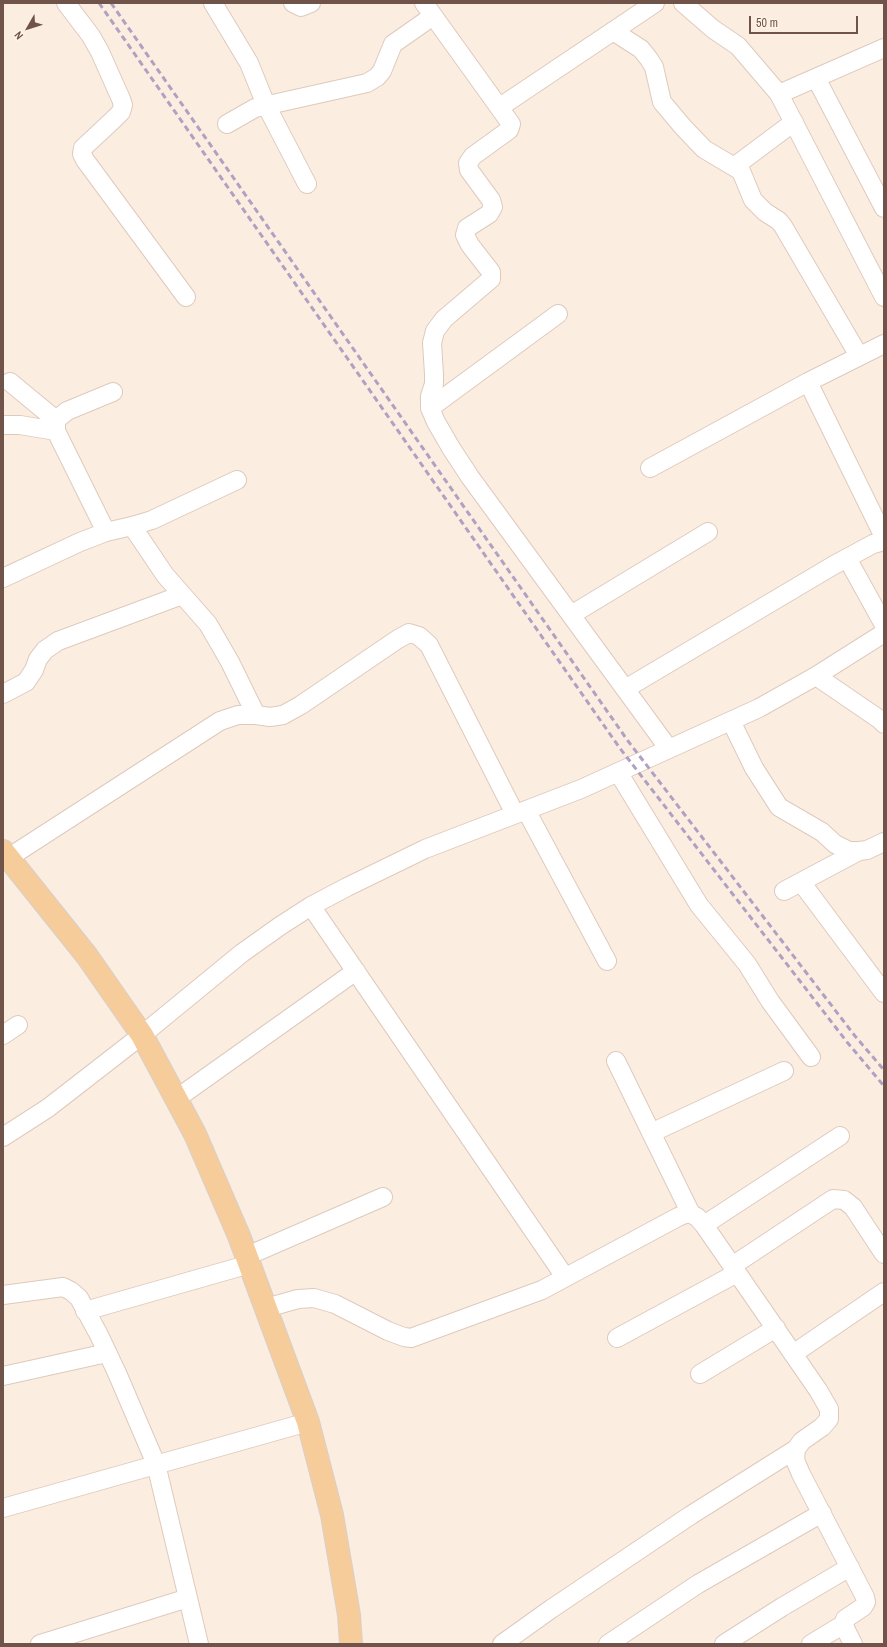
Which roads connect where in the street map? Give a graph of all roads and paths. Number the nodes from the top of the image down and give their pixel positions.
1 (66, 3) edge
2 (213, 3) edge
3 (293, 3) edge
4 (311, 3) edge
5 (655, 3) edge
6 (683, 3) edge
7 (428, 9) edge
8 (613, 31) junction
9 (884, 48) edge
10 (816, 78) junction
11 (779, 94) junction
12 (266, 105) junction
13 (500, 107) junction
14 (794, 122) junction
15 (227, 124) dead end
16 (735, 166) junction
17 (307, 184) dead end
18 (884, 208) edge
19 (186, 297) dead end
20 (884, 298) edge
21 (558, 314) dead end
22 (884, 344) edge
23 (859, 356) junction
24 (10, 382) dead end
25 (808, 382) junction
26 (114, 392) dead end
27 (430, 408) junction
28 (3, 425) edge
29 (56, 426) junction
30 (650, 468) dead end
31 (237, 480) dead end
32 (132, 526) junction
33 (106, 532) junction
34 (708, 532) dead end
35 (884, 537) edge
36 (884, 541) edge
37 (848, 558) junction
38 (3, 578) edge
39 (182, 595) junction
40 (571, 615) junction
41 (884, 626) edge
42 (884, 633) edge
43 (816, 676) junction
44 (625, 689) junction
45 (4, 690) edge
46 (256, 715) junction
47 (731, 720) junction
48 (884, 724) edge
49 (669, 749) junction
50 (618, 772) junction
51 (521, 812) junction
52 (884, 842) edge
53 (859, 851) junction
54 (6, 854) edge
55 (801, 882) junction
56 (784, 891) dead end
57 (311, 906) junction
58 (607, 961) dead end
59 (356, 971) junction
60 (884, 993) edge
61 (18, 1025) dead end
62 (3, 1035) edge
63 (142, 1035) junction
64 (811, 1057) dead end
65 (616, 1061) dead end
66 (784, 1071) dead end
67 (176, 1099) junction
68 (651, 1134) junction
69 (840, 1136) dead end
70 (3, 1138) edge
71 (383, 1197) dead end
72 (698, 1220) junction
73 (884, 1254) edge
74 (249, 1260) junction
75 (735, 1270) junction
76 (565, 1278) junction
77 (884, 1292) edge
78 (3, 1295) edge
79 (266, 1308) junction
80 (85, 1310) junction
81 (776, 1328) junction
82 (617, 1338) dead end
83 (107, 1353) junction
84 (793, 1354) junction
85 (700, 1374) dead end
86 (3, 1376) edge
87 (308, 1422) junction
88 (796, 1449) junction
89 (156, 1464) junction
90 (3, 1508) edge
91 (822, 1513) junction
92 (850, 1567) junction
93 (188, 1598) junction
94 (844, 1624) junction
95 (40, 1644) edge
96 (199, 1644) edge
97 (351, 1644) edge
98 (502, 1644) edge
99 (608, 1644) edge
100 (724, 1644) edge
101 (811, 1644) edge
102 (853, 1644) edge

1 - 19 street
2 - 12 street
3 - 4 street
5 - 8 street
6 - 11 street
7 - 12 street
7 - 13 street
8 - 13 street
8 - 16 street
9 - 10 street
10 - 11 street
10 - 18 street
11 - 14 street
12 - 15 street
12 - 17 street
13 - 27 street
14 - 16 street
14 - 20 street
16 - 23 street
21 - 27 street
22 - 23 street
23 - 25 street
24 - 29 street
25 - 30 street
25 - 35 street
26 - 29 street
27 - 40 street
28 - 29 street
29 - 33 street
31 - 32 street
32 - 33 street
32 - 39 street
33 - 38 street
34 - 40 street
36 - 37 street
37 - 41 street
37 - 44 street
39 - 45 street
39 - 46 street
40 - 44 street
42 - 43 street
43 - 47 street
43 - 48 street
44 - 49 street
46 - 51 street
46 - 54 street
47 - 49 street
47 - 53 street
49 - 50 street
50 - 51 street
50 - 64 street
51 - 57 street
51 - 58 street
52 - 53 street
53 - 55 street
54 - 63 main road
55 - 56 street
55 - 60 street
57 - 59 street
57 - 63 street
59 - 67 street
59 - 76 street
61 - 62 street
63 - 67 main road
63 - 70 street
65 - 68 street
66 - 68 street
67 - 74 main road
68 - 72 street
69 - 72 street
71 - 74 street
72 - 75 street
72 - 76 street
73 - 75 street
74 - 79 main road
74 - 80 street
75 - 81 street
75 - 82 street
76 - 79 street
77 - 84 street
78 - 80 street
79 - 87 main road
80 - 83 street
81 - 84 street
81 - 85 street
83 - 86 street
83 - 89 street
84 - 88 street
87 - 89 street
87 - 97 main road
88 - 91 street
88 - 98 street
89 - 90 street
89 - 93 street
91 - 92 street
91 - 99 street
92 - 94 street
92 - 100 street
93 - 95 street
93 - 96 street
94 - 101 street
94 - 102 street

